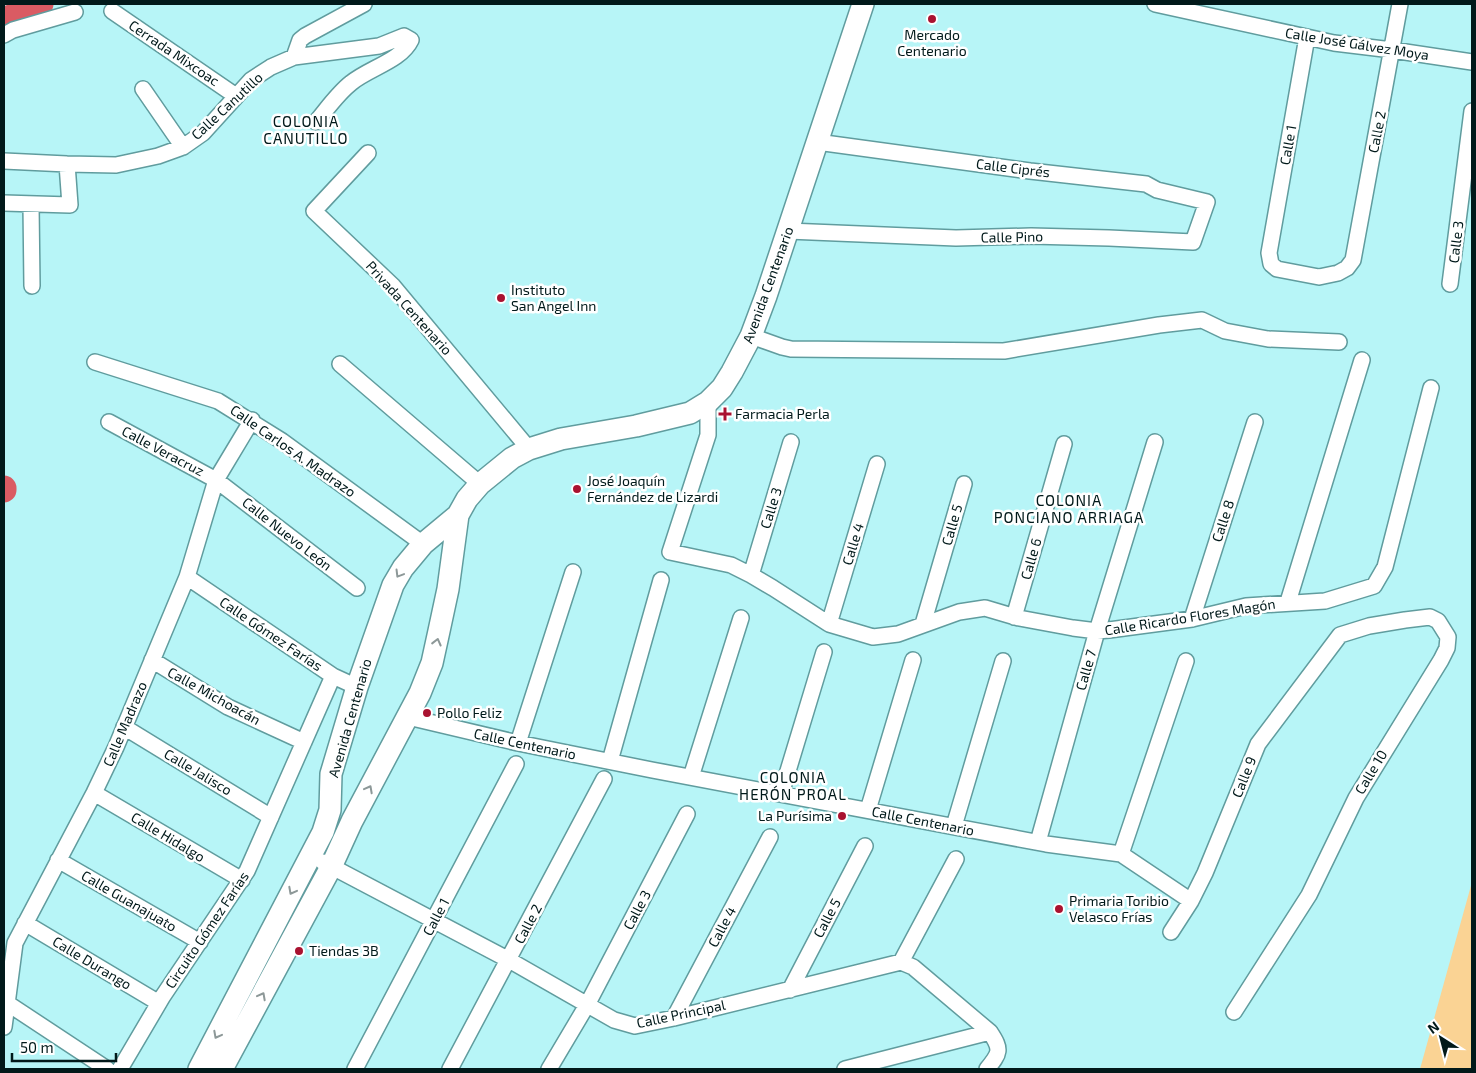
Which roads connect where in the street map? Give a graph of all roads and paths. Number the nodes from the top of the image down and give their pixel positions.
1 (364, 4) edge
2 (862, 4) edge
3 (1155, 4) edge
4 (1400, 4) edge
5 (112, 11) dead end
6 (74, 12) dead end
7 (4, 35) edge
8 (1307, 37) junction
9 (1392, 50) junction
10 (294, 58) junction
11 (1472, 62) edge
12 (143, 89) dead end
13 (236, 96) junction
14 (1472, 111) edge
15 (316, 122) dead end
16 (817, 142) junction
17 (183, 147) junction
18 (368, 153) dead end
19 (4, 160) edge
20 (67, 164) junction
21 (1207, 202) joint
22 (4, 203) edge
23 (31, 205) junction
24 (788, 231) junction
25 (1353, 260) joint
26 (1450, 284) dead end
27 (32, 286) dead end
28 (752, 333) junction
29 (1339, 342) dead end
30 (1362, 360) dead end
31 (94, 362) dead end
32 (340, 364) dead end
33 (1431, 388) dead end
34 (708, 402) junction
35 (252, 420) junction
36 (109, 422) dead end
37 (1254, 422) dead end
38 (791, 442) dead end
39 (1155, 442) dead end
40 (1064, 444) dead end
41 (529, 449) junction
42 (877, 464) dead end
43 (216, 480) junction
44 (480, 484) junction
45 (964, 484) dead end
46 (458, 515) junction
47 (423, 544) junction
48 (573, 572) dead end
49 (751, 574) junction
50 (187, 577) junction
51 (661, 580) dead end
52 (357, 588) dead end
53 (1288, 602) junction
54 (1014, 617) junction
55 (741, 618) dead end
56 (1192, 619) junction
57 (829, 624) junction
58 (922, 624) junction
59 (1097, 631) junction
60 (1340, 635) joint
61 (824, 652) dead end
62 (152, 660) junction
63 (913, 660) dead end
64 (1003, 661) dead end
65 (1186, 661) dead end
66 (333, 676) junction
67 (357, 687) junction
68 (408, 718) junction
69 (124, 727) junction
70 (304, 742) junction
71 (518, 744) junction
72 (610, 761) junction
73 (516, 764) dead end
74 (691, 778) junction
75 (604, 779) dead end
76 (94, 793) junction
77 (781, 794) junction
78 (330, 810) junction
79 (868, 810) junction
80 (687, 814) dead end
81 (271, 817) junction
82 (352, 821) junction
83 (954, 826) junction
84 (770, 837) dead end
85 (1038, 842) junction
86 (865, 846) dead end
87 (1121, 854) junction
88 (311, 856) junction
89 (956, 858) dead end
90 (58, 860) junction
91 (332, 867) junction
92 (242, 880) junction
93 (1191, 901) junction
94 (434, 921) junction
95 (25, 924) junction
96 (1171, 932) dead end
97 (200, 942) junction
98 (509, 960) junction
99 (900, 962) junction
100 (790, 990) junction
101 (6, 1003) junction
102 (159, 1003) junction
103 (586, 1005) junction
104 (1234, 1012) dead end
105 (674, 1018) junction
106 (4, 1027) edge
107 (990, 1032) junction
108 (107, 1069) edge
109 (120, 1069) edge
110 (199, 1069) edge
111 (222, 1069) edge
112 (354, 1069) edge
113 (450, 1069) edge
114 (549, 1069) edge
115 (845, 1069) edge
116 (987, 1069) edge

1 - 10 street
2 - 16 main road, Avenida Centenario
3 - 8 street, Calle José Gálvez Moya
4 - 9 street, Calle 2
5 - 13 street, Cerrada Mixcoac
6 - 7 street
8 - 9 street, Calle José Gálvez Moya
8 - 25 street, Calle 1
9 - 11 street, Calle José Gálvez Moya
9 - 25 street, Calle 2
10 - 13 street, Calle Canutillo
10 - 15 street, Calle Canutillo
12 - 17 street
13 - 17 street, Calle Canutillo
14 - 26 street, Calle 3
16 - 21 street, Calle Ciprés
16 - 24 main road, Avenida Centenario
17 - 20 street, Calle Canutillo
18 - 41 street, Privada Centenario
19 - 20 street, Calle Canutillo
20 - 23 street
21 - 24 street, Calle Pino
22 - 23 street
23 - 27 street
24 - 28 main road, Avenida Centenario
28 - 29 street
28 - 34 main road, Avenida Centenario
30 - 53 street
31 - 35 street, Calle Carlos A. Madrazo
32 - 44 street
33 - 53 street, Calle Ricardo Flores Magón
34 - 41 main road, Avenida Centenario
34 - 49 street, Calle Ricardo Flores Magón
35 - 43 street, Calle Madrazo
35 - 47 street, Calle Carlos A. Madrazo
36 - 43 street, Calle Veracruz
37 - 56 street, Calle 8
38 - 49 street, Calle 3
39 - 59 street, Calle 7
40 - 54 street, Calle 6
41 - 44 main road, Avenida Centenario
42 - 57 street, Calle 4
43 - 50 street, Calle Madrazo
43 - 52 street, Calle Nuevo León
44 - 46 main road, Avenida Centenario
45 - 58 street, Calle 5
46 - 47 main road, Avenida Centenario
68 -> 46 main road, Avenida Centenario
47 -> 67 main road, Avenida Centenario
48 - 71 street
49 - 57 street, Calle Ricardo Flores Magón
50 - 62 street, Calle Madrazo
50 - 66 street, Calle Gómez Farías
51 - 72 street
53 - 56 street, Calle Ricardo Flores Magón
54 - 58 street, Calle Ricardo Flores Magón
54 - 59 street, Calle Ricardo Flores Magón
55 - 74 street
56 - 59 street, Calle Ricardo Flores Magón
57 - 58 street, Calle Ricardo Flores Magón
59 - 85 street, Calle 7
60 - 93 street, Calle 9
60 - 104 street, Calle 10
61 - 77 street
62 - 69 street, Calle Madrazo
62 - 70 street, Calle Michoacán
63 - 79 street
64 - 83 street
65 - 87 street
66 - 67 street, Calle Gómez Farías
66 - 70 street, Circuito Gómez Farías
67 - 78 main road, Avenida Centenario
68 - 71 street, Calle Centenario
82 -> 68 main road, Avenida Centenario
69 - 76 street, Calle Madrazo
69 - 81 street, Calle Jalisco
70 - 81 street, Circuito Gómez Farías
71 - 72 street, Calle Centenario
72 - 74 street, Calle Centenario
73 - 94 street, Calle 1
74 - 77 street, Calle Centenario
75 - 98 street, Calle 2
76 - 90 street, Calle Madrazo
76 - 92 street, Calle Hidalgo
77 - 79 street, Calle Centenario
78 - 82 main road
78 - 88 main road, Avenida Centenario
79 - 83 street, Calle Centenario
80 - 103 street, Calle 3
81 - 92 street, Circuito Gómez Farías
82 - 91 main road, Avenida Centenario
83 - 85 street, Calle Centenario
84 - 105 street, Calle 4
85 - 87 street, Calle Centenario
86 - 100 street, Calle 5
87 - 93 street, Calle Centenario
88 - 91 street, Calle Principal
88 -> 110 main road, Avenida Centenario
89 - 99 street
90 - 95 street, Calle Madrazo
90 - 97 street, Calle Guanajuato
91 - 94 street, Calle Principal
111 -> 91 main road, Avenida Centenario
92 - 97 street, Circuito Gómez Farías
93 - 96 street, Calle 9
94 - 98 street, Calle Principal
94 - 112 street, Calle 1
95 - 101 street, Calle Madrazo
95 - 102 street, Calle Durango
97 - 102 street, Circuito Gómez Farías
98 - 103 street, Calle Principal
98 - 113 street, Calle 2
99 - 100 street, Calle Principal
99 - 107 street
100 - 105 street, Calle Principal
101 - 106 street, Calle Madrazo
101 - 108 street
102 - 109 street, Circuito Gómez Farías
103 - 105 street, Calle Principal
103 - 114 street, Calle 3
107 - 115 street
107 - 116 street

